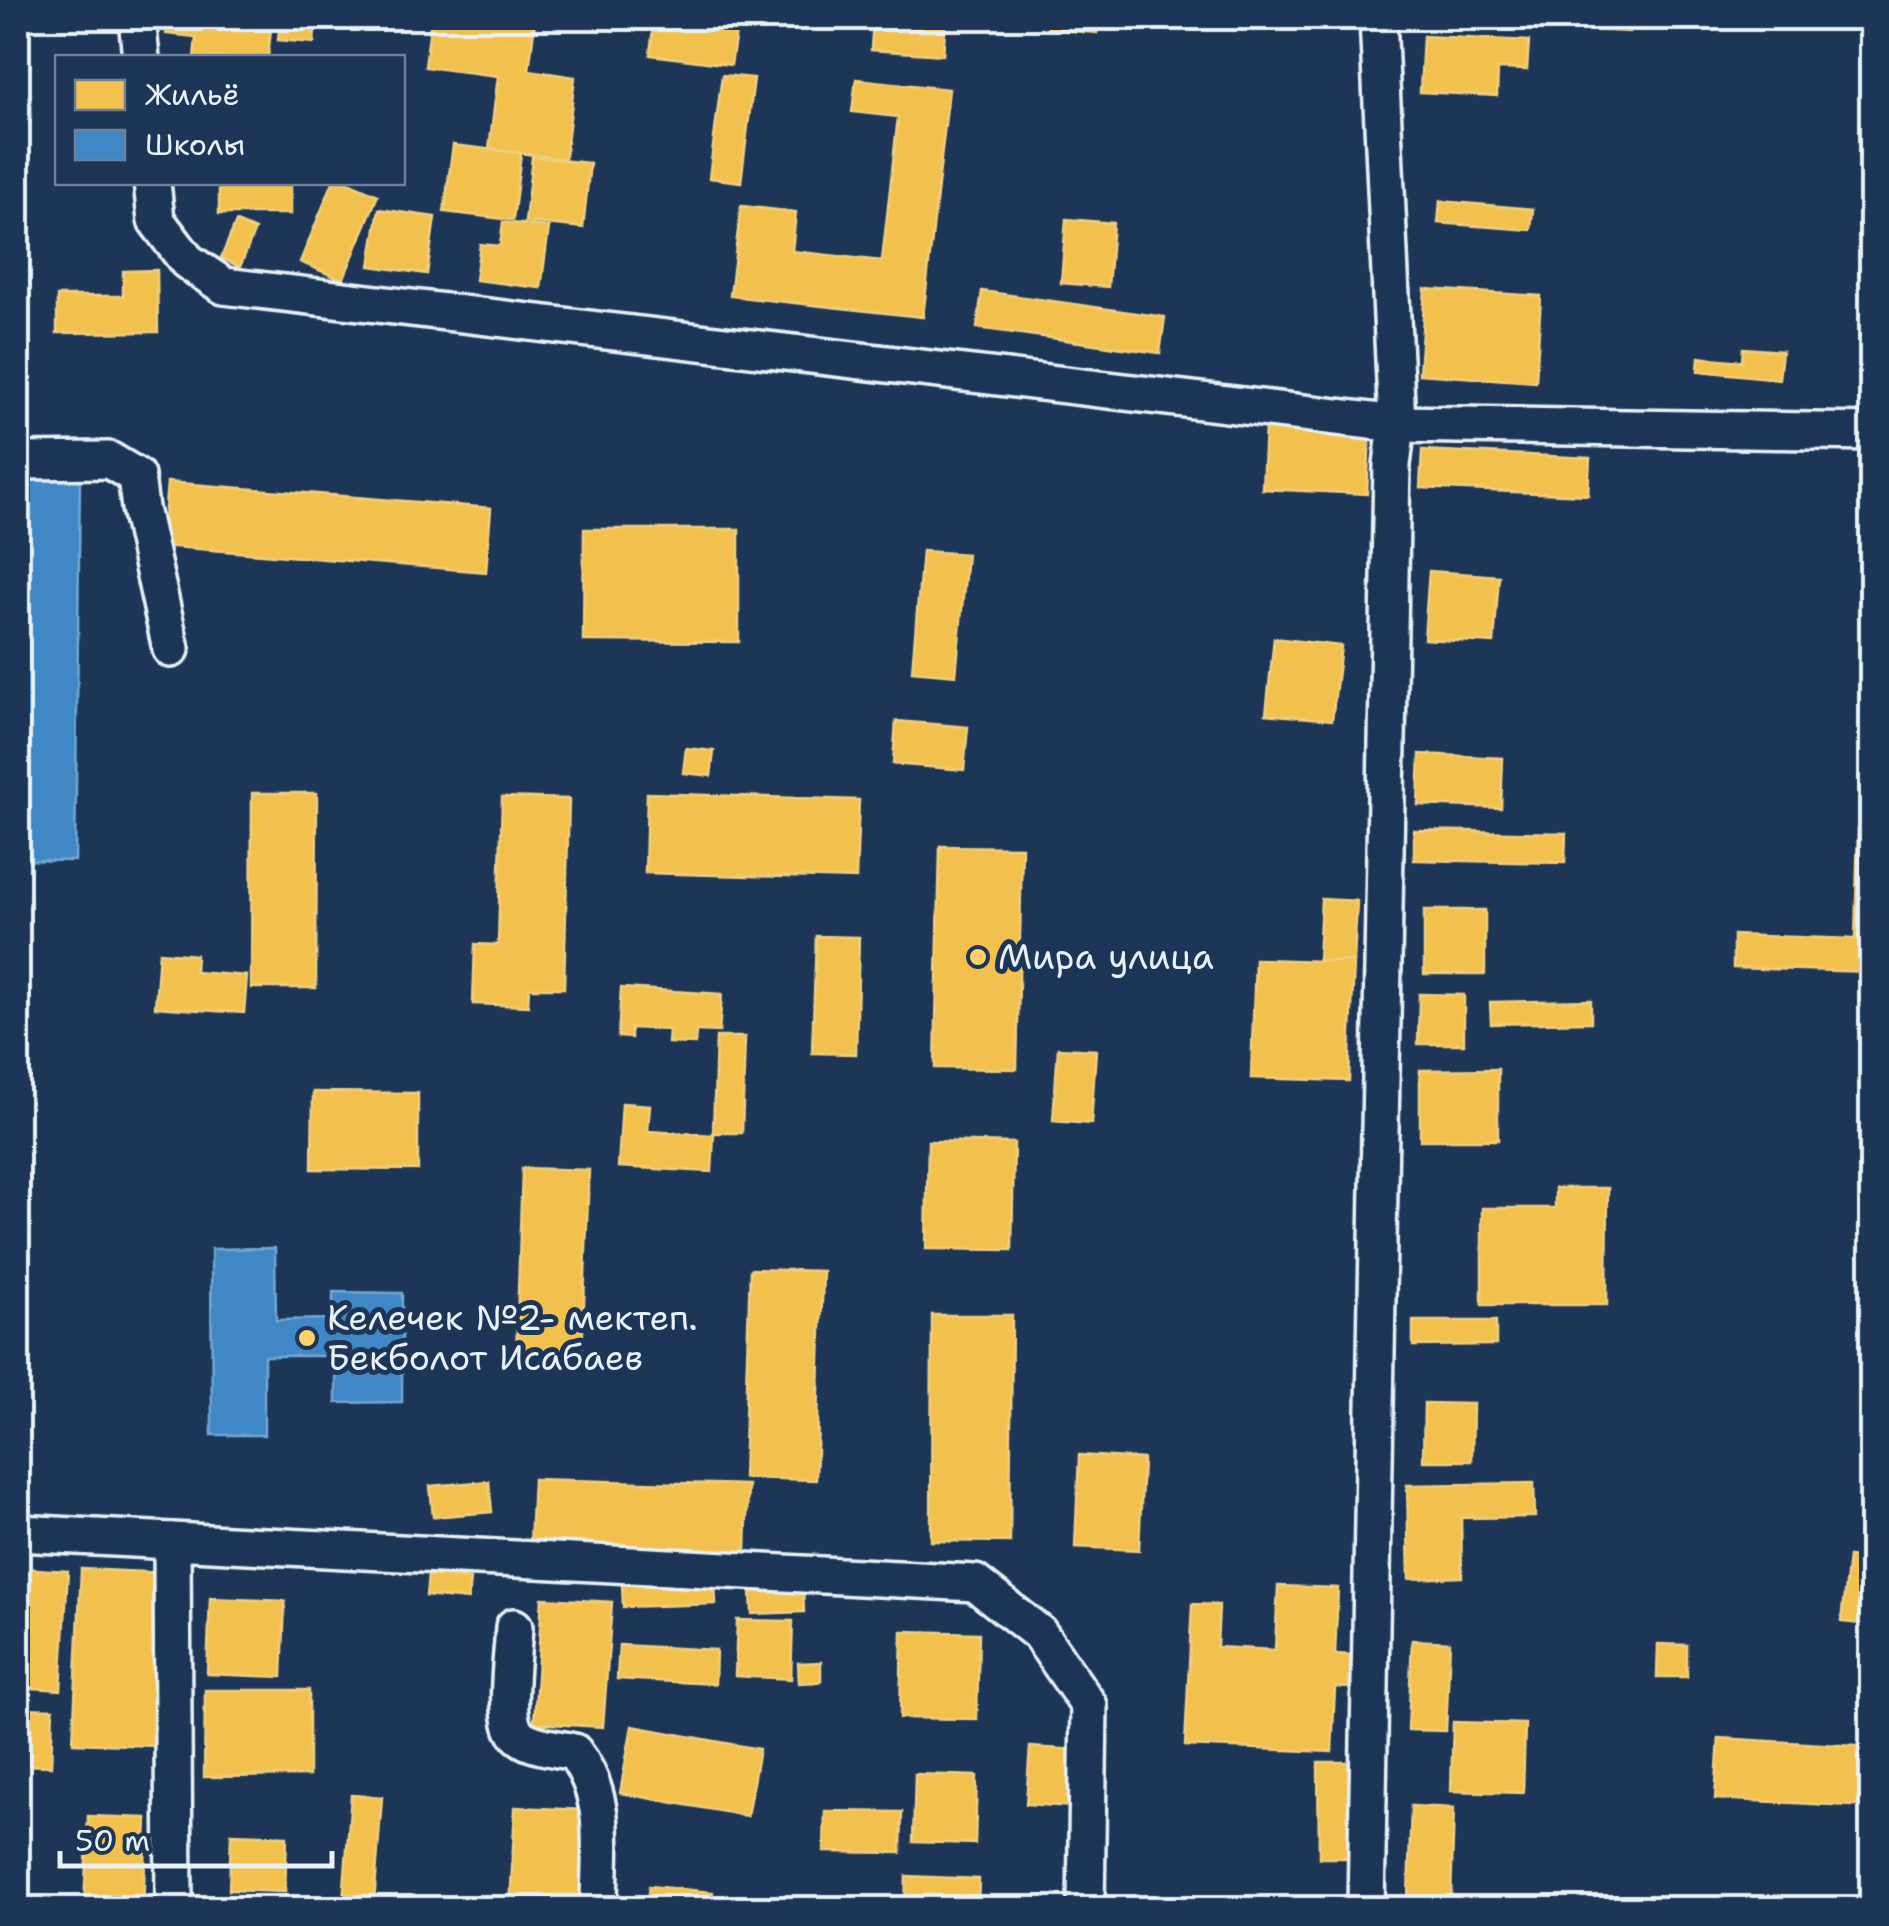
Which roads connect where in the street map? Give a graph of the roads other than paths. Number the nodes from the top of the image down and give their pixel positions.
1 (137, 18) edge
2 (1378, 18) edge
3 (141, 55) edge
4 (152, 185) edge
5 (1397, 424) junction
6 (1872, 432) edge
7 (18, 461) edge
8 (171, 649) dead end
9 (18, 1532) edge
10 (172, 1542) junction
11 (514, 1628) dead end
12 (174, 1908) edge
13 (599, 1908) edge
14 (1086, 1908) edge
15 (1366, 1908) edge

1 - 3 street
2 - 5 street
4 - 5 street
5 - 6 street
5 - 15 street
7 - 8 street
9 - 10 street
10 - 12 street
10 - 14 street
11 - 13 street

